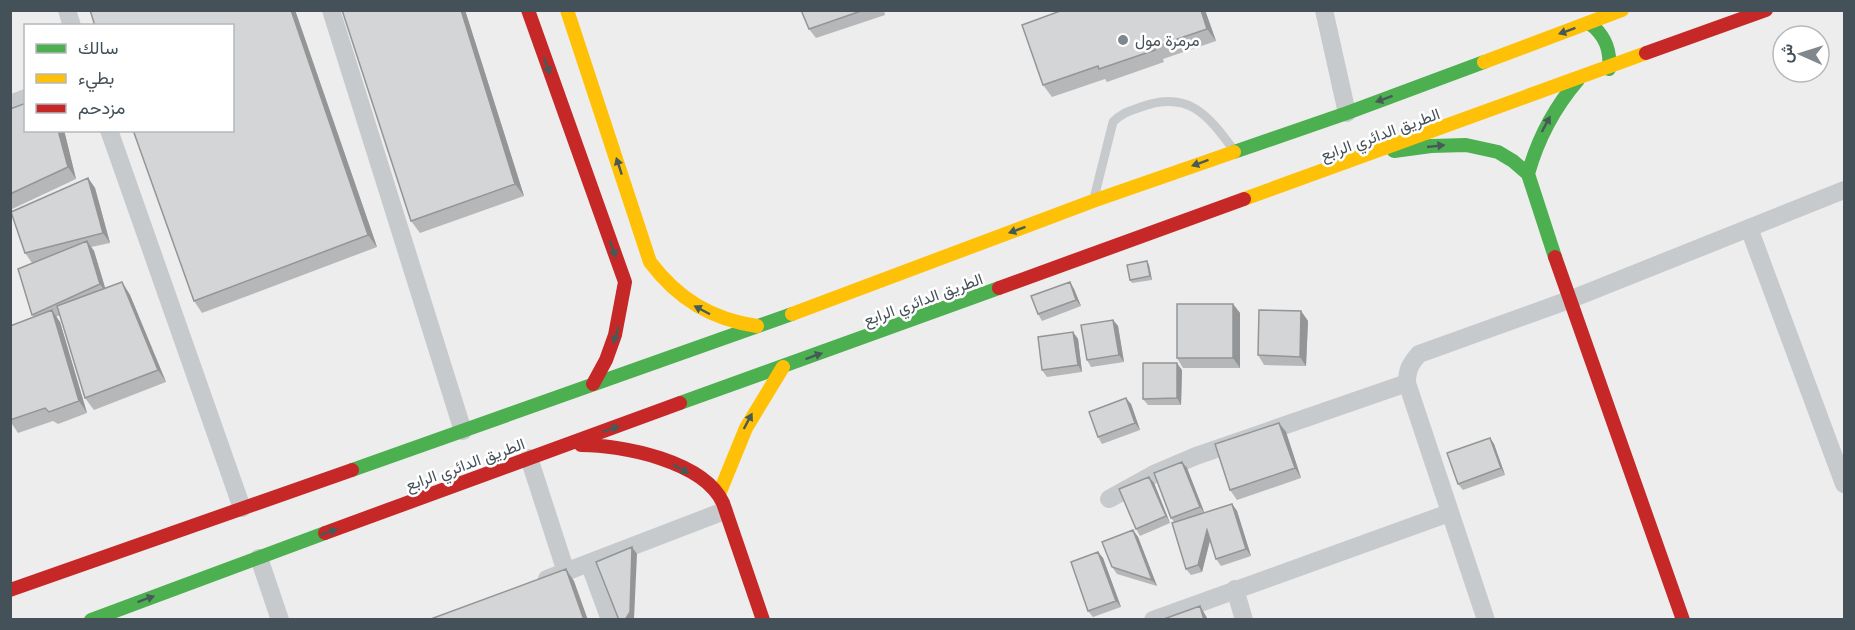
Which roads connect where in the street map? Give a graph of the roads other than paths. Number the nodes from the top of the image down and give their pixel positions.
1 (331, 10) edge
2 (528, 10) edge
3 (567, 10) edge
4 (1324, 10) edge
5 (1766, 10) edge
6 (1613, 12) edge
7 (1701, 19) dead end
8 (1589, 23) junction
9 (1714, 30) junction
10 (1609, 69) junction
11 (1578, 80) junction
12 (1347, 113) junction
13 (110, 132) edge
14 (1235, 151) junction
15 (1378, 152) junction
16 (1528, 174) junction
17 (1845, 190) edge
18 (1094, 201) junction
19 (1749, 228) junction
20 (1569, 300) junction
21 (758, 327) junction
22 (783, 367) junction
23 (1407, 383) junction
24 (593, 384) junction
25 (463, 431) junction
26 (564, 445) junction
27 (529, 458) junction
28 (1843, 476) edge
29 (1109, 499) dead end
30 (721, 503) junction
31 (242, 508) junction
32 (1449, 513) junction
33 (259, 558) junction
34 (589, 563) junction
35 (566, 572) junction
36 (533, 584) edge
37 (1235, 589) junction
38 (10, 590) edge
39 (91, 620) edge
40 (280, 620) edge
41 (610, 620) edge
42 (763, 620) edge
43 (1152, 620) edge
44 (1244, 620) edge
45 (1486, 620) edge
46 (1683, 620) edge

1 - 25 street
2 -> 24 main road
21 -> 3 main road
4 - 12 street
5 - 9 main road, الطريق الدائري الرابع
6 - 8 main road, الطريق الدائري الرابع
7 - 9 main road
8 - 10 main road
8 -> 12 main road, الطريق الدائري الرابع
9 - 10 main road, الطريق الدائري الرابع
10 - 11 main road, الطريق الدائري الرابع
11 - 15 main road, الطريق الدائري الرابع
16 -> 11 main road
12 - 14 main road, الطريق الدائري الرابع
13 - 31 street
14 -> 18 main road, الطريق الدائري الرابع
14 - 18 lane
15 -> 16 main road
22 -> 15 main road, الطريق الدائري الرابع
16 - 20 main road
17 - 19 street
18 -> 21 main road, الطريق الدائري الرابع
19 - 20 street
19 - 28 street
20 - 23 street
20 - 46 main road
21 - 24 main road, الطريق الدائري الرابع
26 -> 22 main road, الطريق الدائري الرابع
30 -> 22 main road
23 - 29 street
23 - 32 street
24 - 25 main road, الطريق الدائري الرابع
25 - 31 main road, الطريق الدائري الرابع
26 - 27 main road, الطريق الدائري الرابع
26 -> 30 main road
33 -> 27 main road, الطريق الدائري الرابع
27 - 35 street
30 - 34 street
30 - 42 main road
31 - 38 main road, الطريق الدائري الرابع
32 - 37 street
32 - 45 street
39 -> 33 main road, الطريق الدائري الرابع
33 - 40 street
34 - 35 street
34 - 41 street
35 - 36 street
37 - 43 street
37 - 44 street

